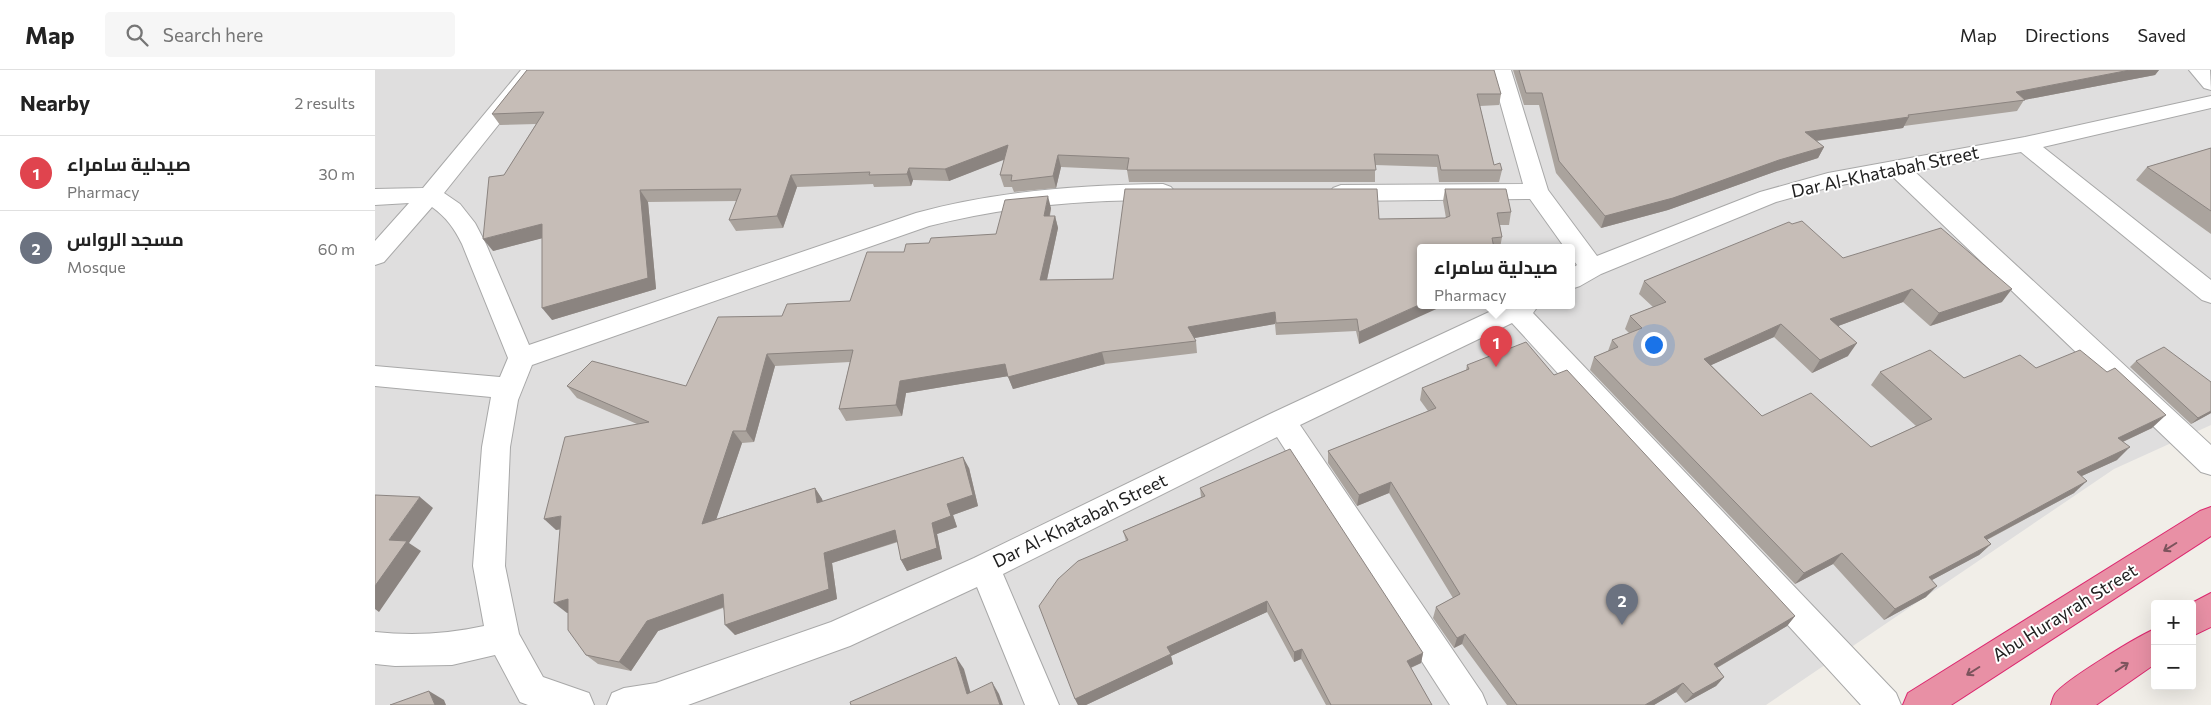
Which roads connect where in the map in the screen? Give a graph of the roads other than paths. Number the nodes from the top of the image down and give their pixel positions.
1 (532, 70) edge
2 (1501, 70) edge
3 (2199, 70) edge
4 (2211, 84) edge
5 (2211, 102) edge
6 (2025, 144) junction
7 (1897, 168) junction
8 (1537, 191) junction
9 (1187, 192) edge
10 (1322, 193) edge
11 (430, 195) junction
12 (375, 197) edge
13 (375, 256) edge
14 (1593, 268) junction
15 (1575, 278) edge
16 (2211, 294) edge
17 (1519, 309) edge
18 (1522, 309) edge
19 (521, 358) junction
20 (375, 376) edge
21 (509, 388) junction
22 (1282, 421) junction
23 (2211, 463) edge
24 (2211, 520) edge
25 (985, 568) junction
26 (2211, 608) edge
27 (2196, 617) edge
28 (503, 638) junction
29 (375, 648) edge
30 (2151, 649) edge
31 (2100, 694) edge
32 (577, 705) edge
33 (624, 705) edge
34 (1042, 705) edge
35 (1470, 705) edge
36 (1884, 705) edge
37 (1920, 705) edge
38 (2068, 705) edge

1 - 11 street
2 - 8 street
3 - 4 street
5 - 6 street, Dar Al-Khatabah Street
6 - 7 street, Dar Al-Khatabah Street
6 - 16 street
7 - 14 street, Dar Al-Khatabah Street
7 - 23 street
8 - 10 street
8 - 14 street
9 - 19 street
11 - 12 street
11 - 13 street
11 - 19 street
14 - 15 street, Dar Al-Khatabah Street
17 - 22 street, Dar Al-Khatabah Street
18 - 36 street
19 - 21 street
20 - 21 street
21 - 28 street
22 - 25 street, Dar Al-Khatabah Street
22 - 35 street
24 -> 37 highway, Abu Hurayrah Street
25 - 33 street, Dar Al-Khatabah Street
25 - 34 street
26 - 27 highway
28 - 29 street
28 - 32 street
31 -> 30 highway
31 - 38 highway

